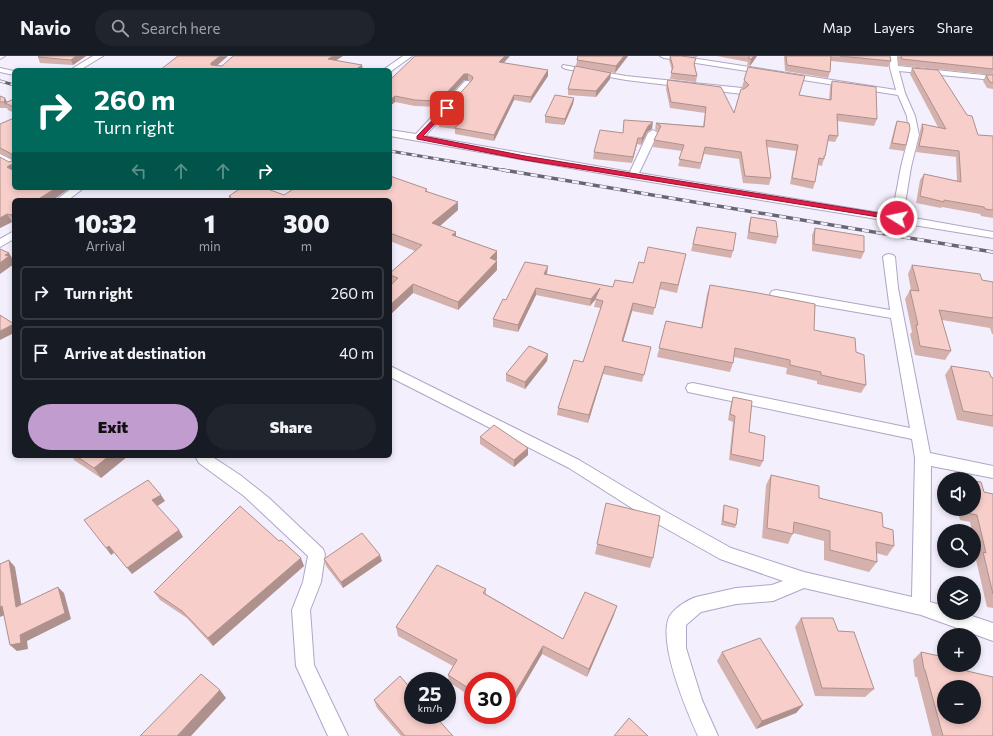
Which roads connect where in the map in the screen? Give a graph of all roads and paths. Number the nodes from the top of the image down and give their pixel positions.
1 (99, 56) edge
2 (408, 56) edge
3 (664, 56) edge
4 (718, 56) edge
5 (893, 56) edge
6 (714, 64) junction
7 (78, 68) edge
8 (390, 68) edge
9 (565, 68) dead end
10 (894, 68) junction
11 (0, 70) edge
12 (12, 73) edge
13 (993, 78) edge
14 (468, 83) edge
15 (742, 91) edge
16 (901, 93) junction
17 (392, 133) edge
18 (653, 133) dead end
19 (419, 137) junction
20 (0, 157) edge
21 (12, 164) edge
22 (633, 176) junction
23 (57, 190) edge
24 (76, 190) edge
25 (64, 198) edge
26 (897, 218) junction
27 (12, 235) edge
28 (993, 235) edge
29 (0, 244) edge
30 (889, 257) dead end
31 (776, 294) dead end
32 (897, 315) junction
33 (392, 372) edge
34 (693, 388) dead end
35 (919, 435) junction
36 (204, 458) edge
37 (923, 458) junction
38 (993, 472) edge
39 (804, 580) junction
40 (922, 607) junction
41 (993, 632) edge
42 (338, 736) edge
43 (708, 736) edge

1 - 7 street
2 - 8 street
3 - 6 street
4 - 6 street
5 - 10 street
6 - 16 street
9 - 15 street
10 - 13 street
10 - 16 street
11 - 12 street
14 - 19 street
16 - 26 street
17 - 19 street
18 - 22 street
19 - 22 street
20 - 21 street
22 - 26 street
23 - 25 street
24 - 25 street
26 - 28 street
27 - 29 street
30 - 32 street
31 - 32 street
32 - 35 street
33 - 39 street
34 - 35 street
35 - 37 street
36 - 42 street
37 - 38 street
37 - 40 street
39 - 40 street
39 - 43 street
40 - 41 street

